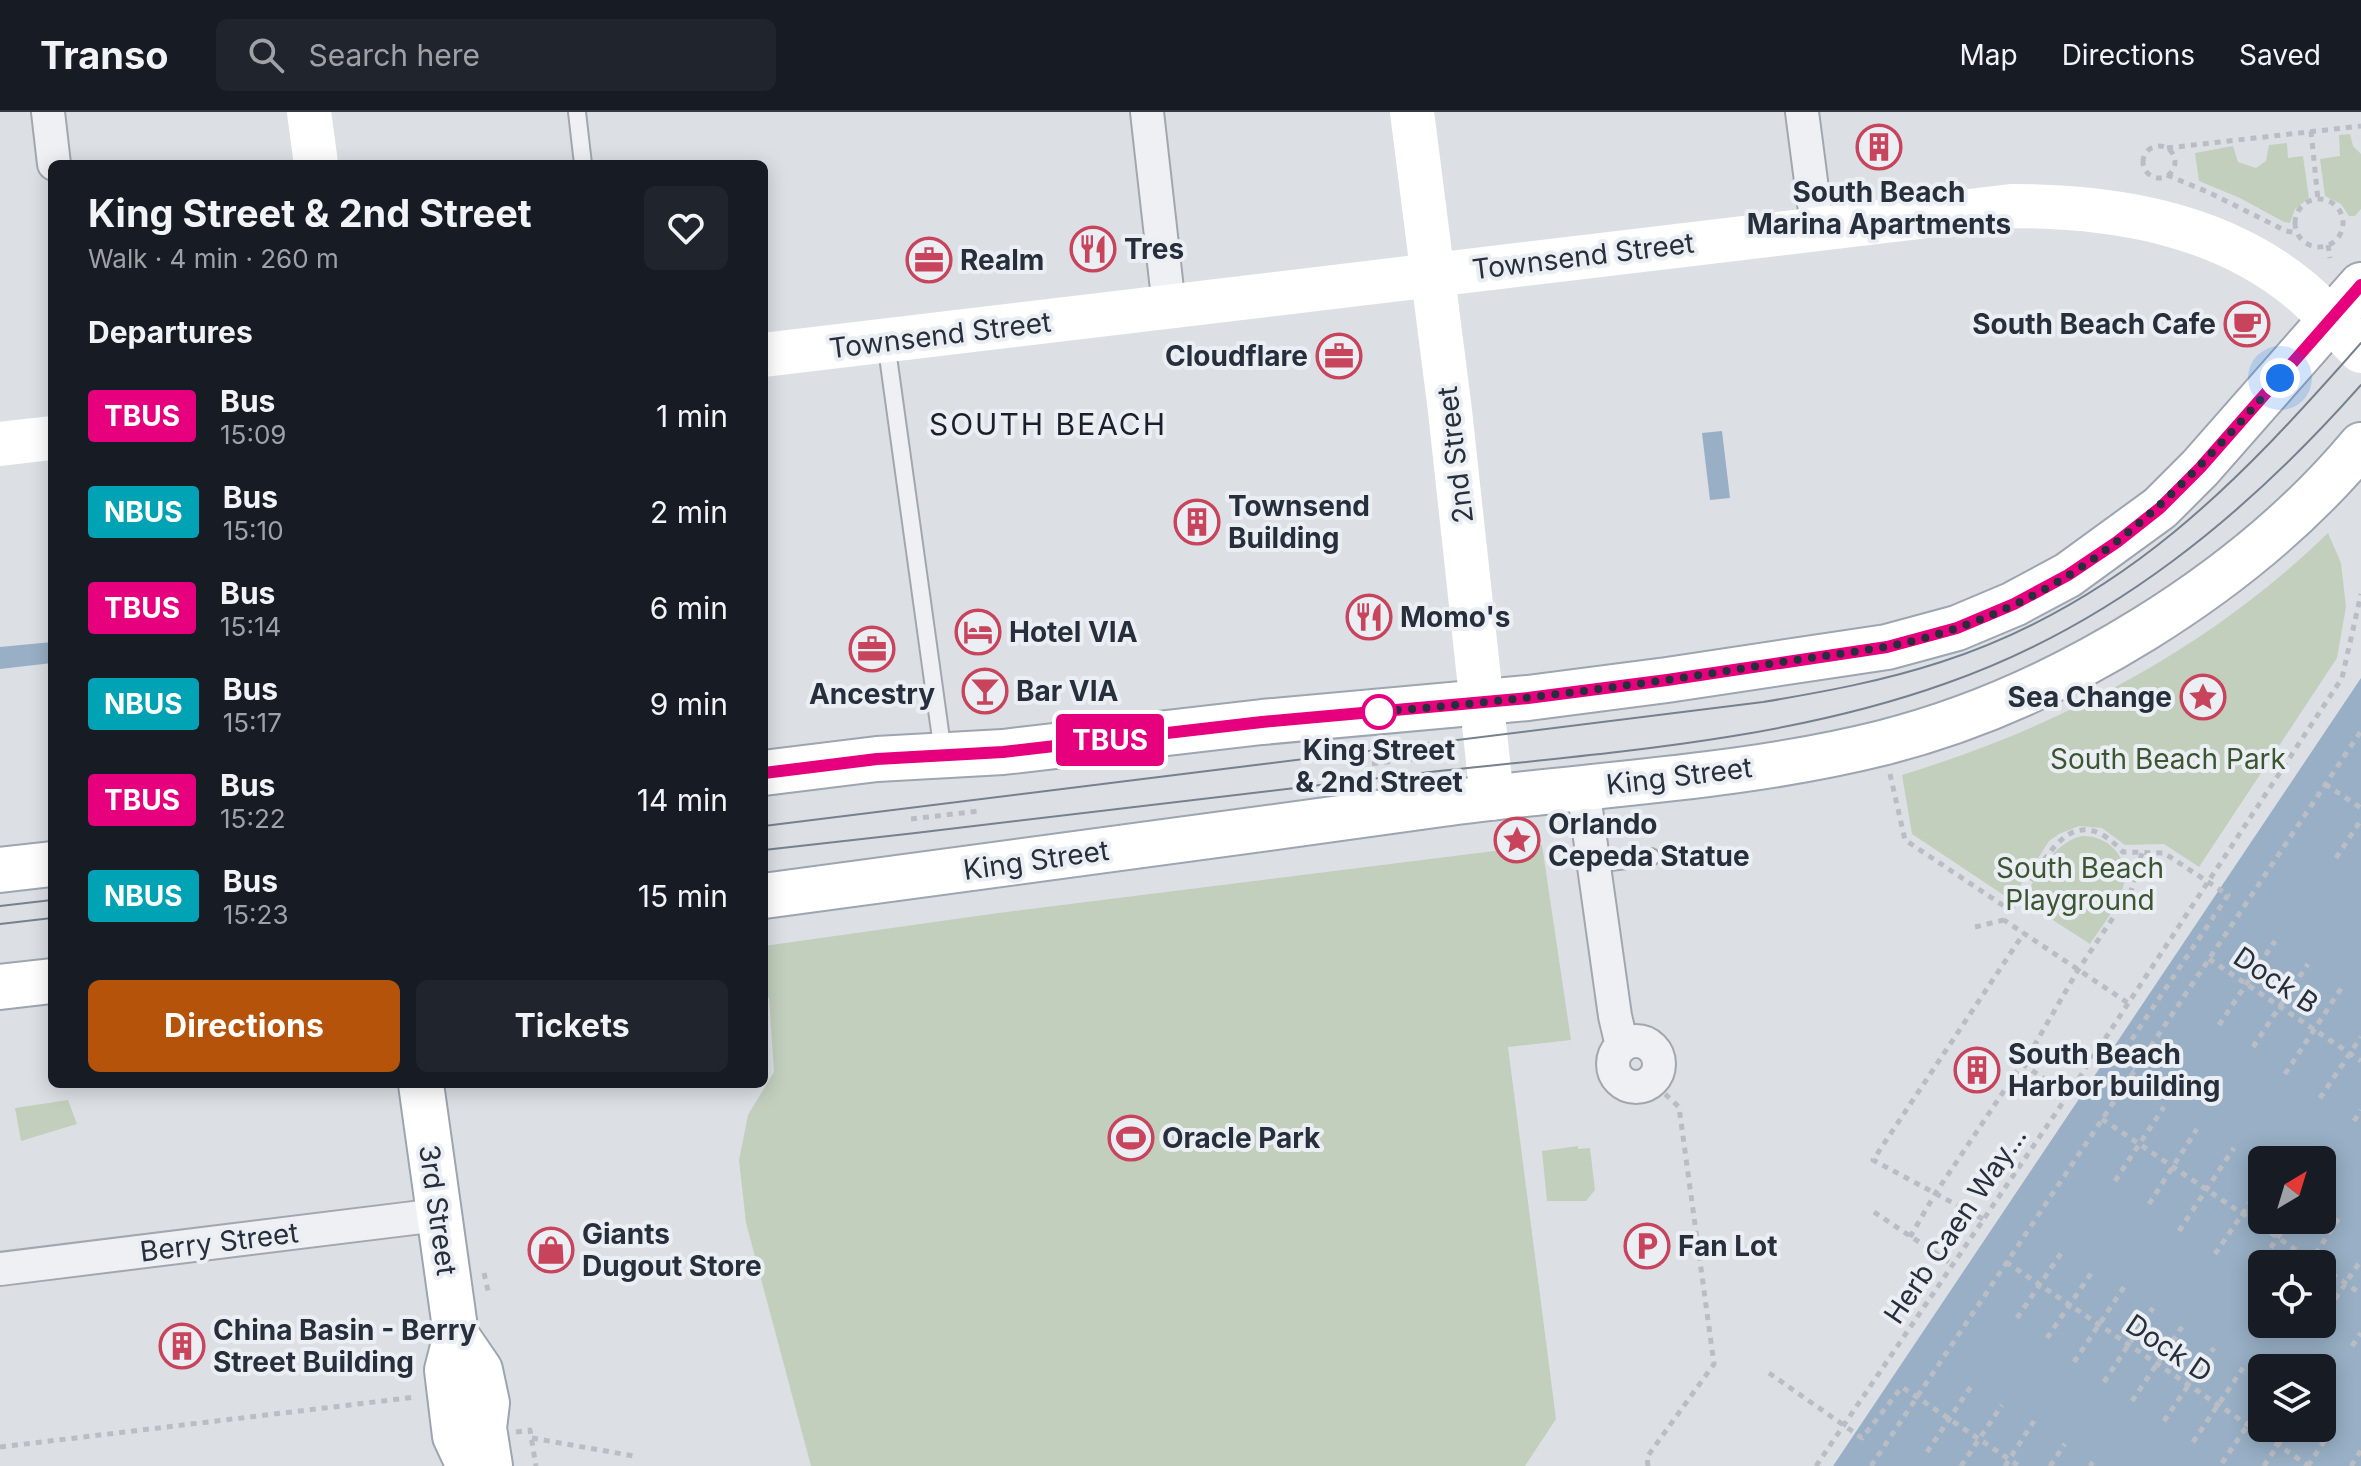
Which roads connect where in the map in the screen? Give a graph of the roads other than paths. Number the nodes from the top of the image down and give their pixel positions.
1 (48, 112) edge
2 (309, 112) edge
3 (577, 112) edge
4 (1147, 112) edge
5 (1412, 112) edge
6 (1802, 112) edge
7 (54, 160) edge
8 (315, 160) edge
9 (583, 160) edge
10 (1817, 227) junction
11 (2346, 271) edge
12 (1431, 276) junction
13 (1169, 307) junction
14 (2330, 320) junction
15 (886, 342) junction
16 (2361, 351) edge
17 (768, 355) edge
18 (48, 438) edge
19 (0, 444) edge
20 (2361, 445) edge
21 (1481, 702) junction
22 (943, 755) junction
23 (768, 773) edge
24 (1583, 788) junction
25 (1492, 798) junction
26 (1651, 857) dead end
27 (48, 864) edge
28 (1594, 864) junction
29 (0, 870) edge
30 (768, 895) edge
31 (48, 981) edge
32 (0, 987) edge
33 (1651, 1081) road end
34 (422, 1088) edge
35 (438, 1215) junction
36 (0, 1269) edge
37 (456, 1335) junction
38 (455, 1456) edge
39 (490, 1466) edge

1 - 7 street
2 - 8 main road
3 - 9 lane
4 - 13 street
5 - 12 main road, 2nd Street
6 - 10 street
10 - 12 main road, Townsend Street
10 - 14 main road, Townsend Street
11 - 14 main road
12 - 13 main road, Townsend Street
12 - 21 main road, 2nd Street
13 - 15 main road, Townsend Street
14 - 16 main road, Townsend Street
14 - 21 main road
15 - 17 main road, Townsend Street
15 - 22 lane
18 - 19 main road
20 - 24 main road, King Street
21 - 22 main road
21 - 25 main road, 2nd Street
22 - 23 main road
24 - 25 main road, King Street
24 - 28 street
25 - 30 main road, King Street
26 - 28 lane
27 - 29 main road
28 - 33 street
31 - 32 main road
34 - 35 main road, 3rd Street
35 - 36 street, Berry Street
35 - 37 main road, 3rd Street
37 - 38 main road, 3rd Street
37 - 39 main road, 3rd Street

